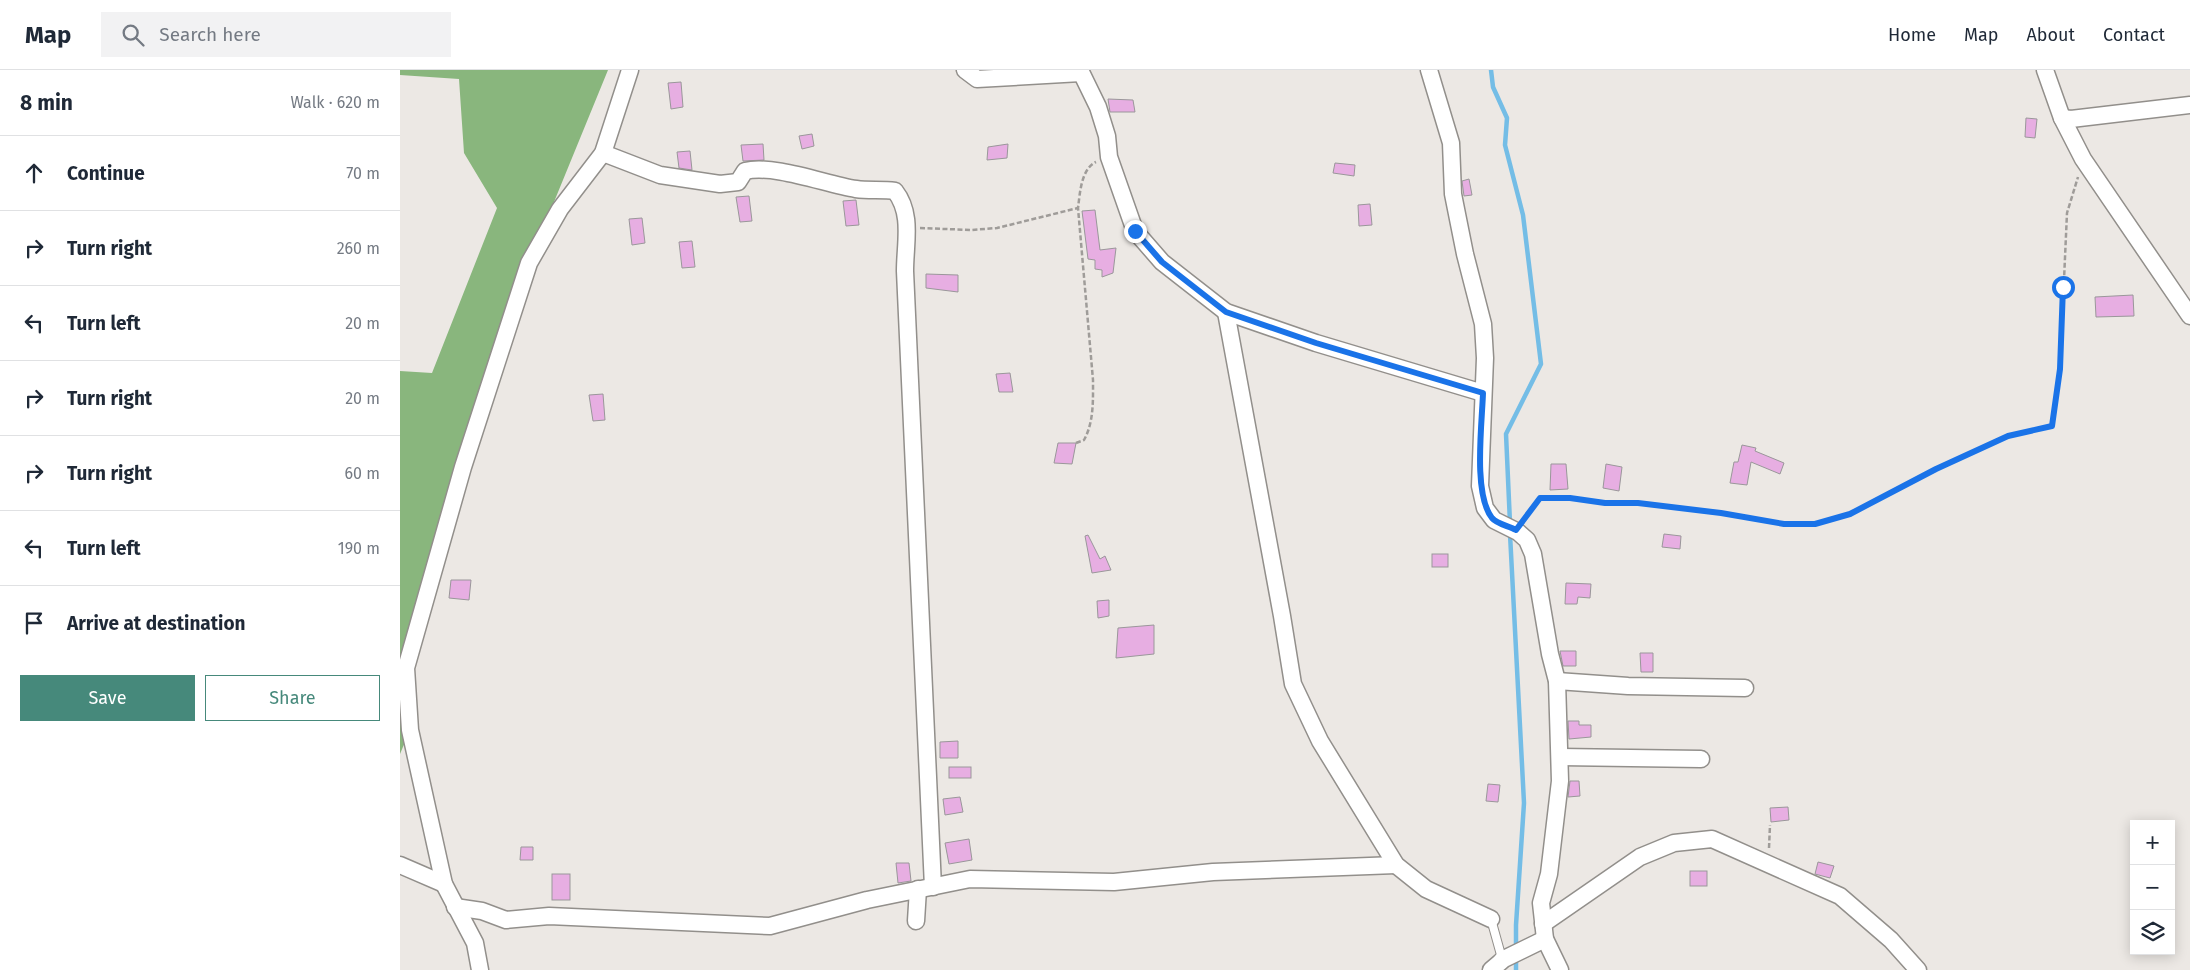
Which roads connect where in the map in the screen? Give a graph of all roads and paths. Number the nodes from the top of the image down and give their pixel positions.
1 (630, 70) edge
2 (965, 70) edge
3 (1429, 70) edge
4 (2045, 70) edge
5 (1081, 71) edge
6 (2190, 105) edge
7 (2062, 118) junction
8 (603, 153) junction
9 (1109, 157) junction
10 (2083, 159) junction
11 (1078, 208) junction
12 (908, 228) junction
13 (1226, 312) junction
14 (2190, 316) edge
15 (1483, 393) junction
16 (1076, 443) dead end
17 (1512, 528) junction
18 (1557, 681) junction
19 (1746, 688) dead end
20 (1560, 757) junction
21 (1701, 759) dead end
22 (1770, 825) dead end
23 (400, 865) edge
24 (1396, 865) junction
25 (1769, 865) junction
26 (444, 884) junction
27 (926, 888) junction
28 (455, 907) junction
29 (1491, 919) joint
30 (916, 921) dead end
31 (1544, 932) junction
32 (480, 970) edge
33 (1491, 970) edge
34 (1560, 970) edge
35 (1918, 970) edge

1 - 8 street
2 - 5 street
3 - 15 street
4 - 7 street
5 - 9 street
6 - 7 street
7 - 10 street
8 - 12 street
8 - 26 street
9 - 11 path
9 - 13 street
10 - 14 street
10 - 17 path
11 - 12 path
11 - 16 path
12 - 27 street
13 - 15 street
13 - 24 street
15 - 17 street
17 - 18 street
18 - 19 street
18 - 20 street
20 - 21 street
20 - 31 street
22 - 25 path
23 - 26 street
24 - 27 street
24 - 29 street
25 - 31 street
25 - 35 street
26 - 28 street
27 - 28 street
27 - 30 street
28 - 32 street
29 - 33 lane
31 - 33 street
31 - 34 street

